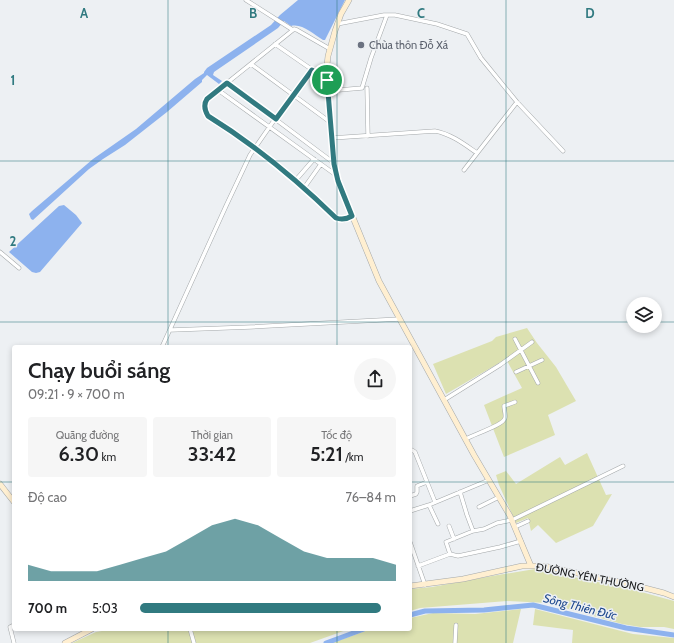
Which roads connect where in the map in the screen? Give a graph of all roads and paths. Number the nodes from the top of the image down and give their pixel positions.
1 (246, 0) edge
2 (349, 0) edge
3 (387, 15) junction
4 (337, 24) junction
5 (293, 30) junction
6 (276, 44) junction
7 (330, 49) junction
8 (250, 64) junction
9 (312, 70) junction
10 (327, 80) junction
11 (227, 83) junction
12 (367, 88) dead end
13 (218, 90) junction
14 (328, 91) junction
15 (293, 95) junction
16 (517, 102) junction
17 (276, 119) junction
18 (330, 122) junction
19 (270, 127) junction
20 (368, 136) junction
21 (332, 138) junction
22 (255, 148) junction
23 (564, 151) dead end
24 (477, 153) junction
25 (314, 159) junction
26 (334, 163) junction
27 (321, 164) junction
28 (464, 170) dead end
29 (336, 175) junction
30 (295, 181) junction
31 (304, 188) junction
32 (352, 216) junction
33 (0, 252) edge
34 (19, 268) dead end
35 (400, 319) junction
36 (171, 330) junction
37 (515, 339) dead end
38 (532, 342) dead end
39 (163, 345) edge
40 (521, 350) junction
41 (542, 360) dead end
42 (529, 366) junction
43 (516, 372) dead end
44 (538, 383) dead end
45 (444, 400) junction
46 (515, 402) dead end
47 (466, 439) junction
48 (412, 450) edge
49 (623, 466) dead end
50 (489, 480) junction
51 (427, 482) junction
52 (0, 484) edge
53 (460, 492) junction
54 (412, 495) edge
55 (499, 497) junction
56 (12, 499) edge
57 (435, 502) junction
58 (429, 505) junction
59 (479, 507) dead end
60 (412, 510) edge
61 (512, 520) junction
62 (528, 521) dead end
63 (438, 524) dead end
64 (449, 526) dead end
65 (515, 527) junction
66 (473, 531) junction
67 (454, 539) junction
68 (521, 541) junction
69 (412, 551) edge
70 (450, 554) junction
71 (418, 566) junction
72 (531, 566) junction
73 (425, 585) junction
74 (412, 586) edge
75 (674, 597) edge
76 (456, 625) dead end
77 (12, 626) edge
78 (88, 631) edge
79 (191, 631) edge
80 (14, 643) edge
81 (65, 643) edge
82 (194, 643) edge
83 (455, 643) edge

1 - 5 street
2 - 4 main road
3 - 4 street
3 - 14 street
3 - 16 street
4 - 7 main road
5 - 6 street
5 - 7 street
6 - 8 street
6 - 9 street
7 - 10 main road
8 - 11 street
8 - 15 street
9 - 10 street
9 - 15 street
10 - 14 main road
11 - 13 street
11 - 17 street
12 - 20 street
13 - 19 street
13 - 22 street
14 - 18 main road
15 - 17 street
15 - 18 street
16 - 23 street
16 - 24 street
17 - 19 street
17 - 26 street
18 - 21 main road
19 - 22 street
19 - 25 street
20 - 21 street
20 - 24 street
21 - 26 main road
22 - 30 street
22 - 36 street
24 - 28 street
25 - 27 street
25 - 30 street
26 - 29 main road
27 - 29 street
27 - 31 street
29 - 32 main road
30 - 31 street
31 - 32 street
32 - 35 main road
33 - 34 street
35 - 36 street
35 - 45 main road
36 - 39 street
37 - 40 street
38 - 40 street
40 - 42 street
40 - 45 street
41 - 42 street
42 - 43 street
42 - 44 street
45 - 47 main road
46 - 47 street
47 - 50 main road
48 - 51 street
49 - 61 street
50 - 53 street
50 - 55 main road
51 - 54 street
51 - 57 street
52 - 56 main road
53 - 57 street
53 - 66 street
55 - 59 street
55 - 61 main road
57 - 58 street
58 - 60 street
58 - 63 street
61 - 65 main road
61 - 66 street
62 - 65 street
64 - 67 street
65 - 68 main road
66 - 67 street
67 - 70 street
68 - 70 street
68 - 72 main road
69 - 71 street
70 - 71 street
71 - 73 street
72 - 73 main road, ĐƯỜNG YÊN THƯỜNG
72 - 75 main road, ĐƯỜNG YÊN THƯỜNG
73 - 74 main road, ĐƯỜNG YÊN THƯỜNG
76 - 83 street
77 - 80 street
78 - 81 main road
79 - 82 street

